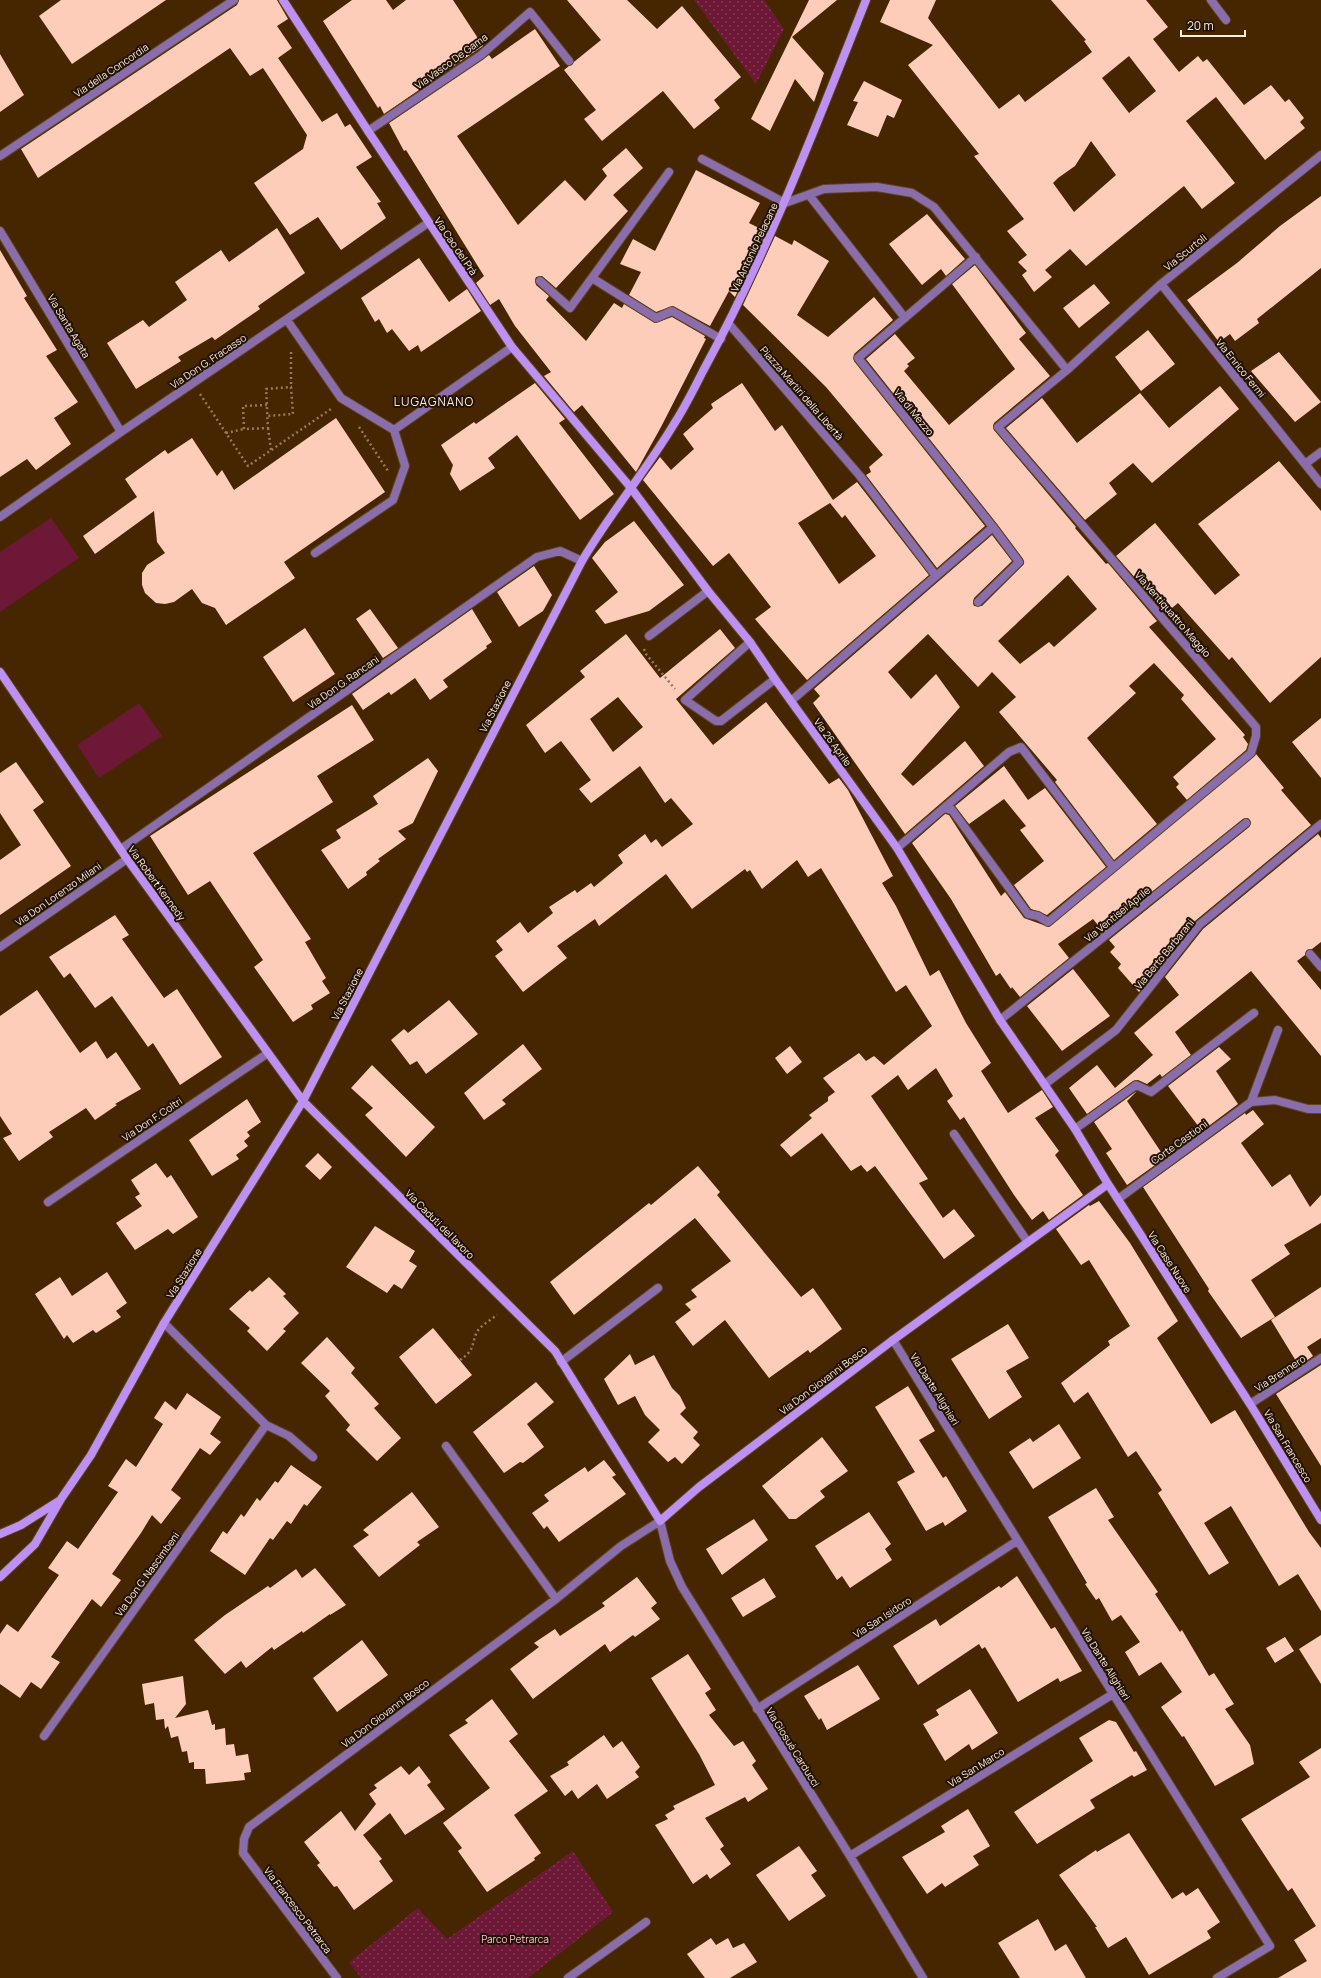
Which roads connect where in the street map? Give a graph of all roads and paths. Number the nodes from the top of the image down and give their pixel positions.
1 (234, 0) edge
2 (283, 0) edge
3 (866, 0) edge
4 (1211, 0) edge
5 (1226, 20) dead end
6 (569, 61) dead end
7 (368, 131) junction
8 (1321, 155) edge
9 (0, 156) edge
10 (702, 159) dead end
11 (669, 172) dead end
12 (809, 195) junction
13 (785, 203) junction
14 (428, 223) junction
15 (0, 231) edge
16 (976, 257) junction
17 (592, 278) junction
18 (540, 281) dead end
19 (1161, 284) junction
20 (905, 318) junction
21 (287, 320) junction
22 (729, 324) junction
23 (721, 339) junction
24 (291, 345) dead end
25 (512, 347) junction
26 (1067, 370) junction
27 (193, 384) junction
28 (291, 387) junction
29 (267, 405) junction
30 (333, 408) dead end
31 (267, 416) junction
32 (356, 422) dead end
33 (268, 428) junction
34 (244, 429) junction
35 (394, 430) junction
36 (121, 432) junction
37 (226, 432) junction
38 (271, 450) junction
39 (1321, 452) edge
40 (1305, 464) junction
41 (392, 477) dead end
42 (1321, 484) edge
43 (631, 488) junction
44 (0, 517) edge
45 (993, 527) junction
46 (315, 553) dead end
47 (582, 561) junction
48 (936, 576) junction
49 (708, 591) junction
50 (978, 602) dead end
51 (649, 636) joint
52 (750, 642) junction
53 (0, 672) edge
54 (775, 680) junction
55 (685, 700) junction
56 (791, 701) junction
57 (944, 808) junction
58 (1246, 823) dead end
59 (1321, 824) edge
60 (896, 848) junction
61 (121, 849) junction
62 (127, 858) junction
63 (1113, 867) junction
64 (0, 947) edge
65 (1310, 954) dead end
66 (1321, 967) edge
67 (1254, 1013) dead end
68 (1000, 1020) junction
69 (1278, 1030) dead end
70 (268, 1053) junction
71 (1045, 1084) junction
72 (303, 1101) junction
73 (1251, 1102) junction
74 (1321, 1109) edge
75 (1075, 1129) junction
76 (954, 1134) dead end
77 (1108, 1184) junction
78 (1118, 1199) junction
79 (48, 1202) dead end
80 (1027, 1241) junction
81 (658, 1288) dead end
82 (508, 1305) junction
83 (164, 1323) junction
84 (892, 1340) junction
85 (1321, 1358) edge
86 (460, 1360) dead end
87 (561, 1362) junction
88 (1250, 1404) junction
89 (266, 1425) junction
90 (446, 1446) dead end
91 (313, 1457) dead end
92 (61, 1499) junction
93 (1321, 1520) edge
94 (660, 1521) junction
95 (0, 1534) edge
96 (1017, 1541) junction
97 (0, 1577) edge
98 (556, 1599) junction
99 (1113, 1694) junction
100 (757, 1709) junction
101 (44, 1736) dead end
102 (244, 1853) joint
103 (850, 1856) junction
104 (646, 1922) dead end
105 (337, 1978) edge
106 (568, 1978) edge
107 (923, 1978) edge
108 (1217, 1978) edge

1 - 9 street, Via della Concordia
2 - 7 main road, Via Cao del Prà
3 - 13 main road, Via Antonio Pelacane
4 - 5 street
6 - 7 street, Via Vasco De Gama
7 - 14 main road, Via Cao del Prà
8 - 19 street, Via Scurtoli
10 - 13 street
11 - 17 street
12 - 13 street
12 - 16 street
12 - 20 street
13 - 22 main road, Via Antonio Pelacane
14 - 21 street, Via Don G. Fracasso
14 - 25 main road, Via Cao del Prà
15 - 36 street, Via Santa Agata
16 - 20 street, Via di Mezzo
16 - 26 street
17 - 18 street
17 - 23 street
19 - 26 street, Via Scurtoli
19 - 40 street, Via Enrico Fermi
20 - 45 street, Via di Mezzo
21 - 27 street, Via Don G. Fracasso
21 - 35 street
22 - 23 main road, Via Antonio Pelacane
22 - 48 street, Piazza Martiri della Libertà
23 - 43 main road, Via Antonio Pelacane
24 - 28 path
25 - 35 street
25 - 43 main road, Via Cao del Prà
26 - 63 street, Via Ventiquattro Maggio
27 - 36 street, Via Don G. Fracasso
27 - 37 path
28 - 29 path
28 - 31 path
29 - 31 path
29 - 34 path
30 - 38 path
31 - 33 path
32 - 41 path
33 - 34 path
33 - 38 path
34 - 37 path
35 - 46 street
36 - 44 street, Via Don G. Fracasso
37 - 38 path
39 - 40 street
40 - 42 street, Via Enrico Fermi
43 - 47 main road, Via Stazione
43 - 49 main road, Via 26 Aprile
45 - 48 street
45 - 50 street, Via di Mezzo
47 - 61 street, Via Don G. Rancani
47 - 72 main road, Via Stazione
48 - 56 street
49 - 51 street
49 - 52 main road, Via 26 Aprile
51 - 55 path
52 - 54 main road, Via 26 Aprile
52 - 55 street
53 - 61 main road, Via Robert Kennedy
54 - 55 street
54 - 56 main road, Via 26 Aprile
56 - 60 main road, Via 26 Aprile
57 - 60 street
57 - 63 street, Via Ventiquattro Maggio
57 - 63 street
58 - 68 street, Via Ventisei Aprile
59 - 71 street, Via Berto Barbarani
60 - 68 main road, Via 26 Aprile
61 - 62 main road, Via Robert Kennedy
62 - 64 street, Via Don Lorenzo Milani
62 - 70 main road, Via Robert Kennedy
65 - 66 street
67 - 75 street
68 - 71 main road, Via Case Nuove
69 - 73 street
70 - 72 main road, Via Robert Kennedy
70 - 79 street, Via Don F. Coltri
71 - 75 main road, Via Case Nuove
72 - 82 main road, Via Caduti del lavoro
72 - 83 main road, Via Stazione
73 - 74 street
73 - 78 street, Corte Castioni
75 - 77 main road, Via Case Nuove
76 - 80 street
77 - 78 main road, Via Case Nuove
77 - 80 main road, Via Don Giovanni Bosco
78 - 88 main road, Via Case Nuove
80 - 84 main road, Via Don Giovanni Bosco
81 - 87 street
82 - 86 path
82 - 87 main road, Via Caduti del lavoro
83 - 89 street
83 - 92 main road, Via Stazione
84 - 94 main road, Via Don Giovanni Bosco
84 - 96 street, Via Dante Alighieri
85 - 88 street, Via Brennero
87 - 94 main road, Via Caduti del lavoro
88 - 93 main road, Via San Francesco
89 - 91 street
89 - 101 street, Via Don G. Nascimbeni
90 - 98 street
92 - 95 main road, Via Stazione
92 - 97 main road, Via Stazione
94 - 98 street, Via Don Giovanni Bosco
94 - 100 street, Via Giosuè Carducci
96 - 99 street, Via Dante Alighieri
96 - 100 street, Via San Isidoro
98 - 102 street, Via Don Giovanni Bosco
99 - 103 street, Via San Marco
99 - 108 street, Via Dante Alighieri
100 - 103 street, Via Giosuè Carducci
102 - 105 street, Via Francesco Petrarca
103 - 107 street, Via Giosuè Carducci
104 - 106 street

